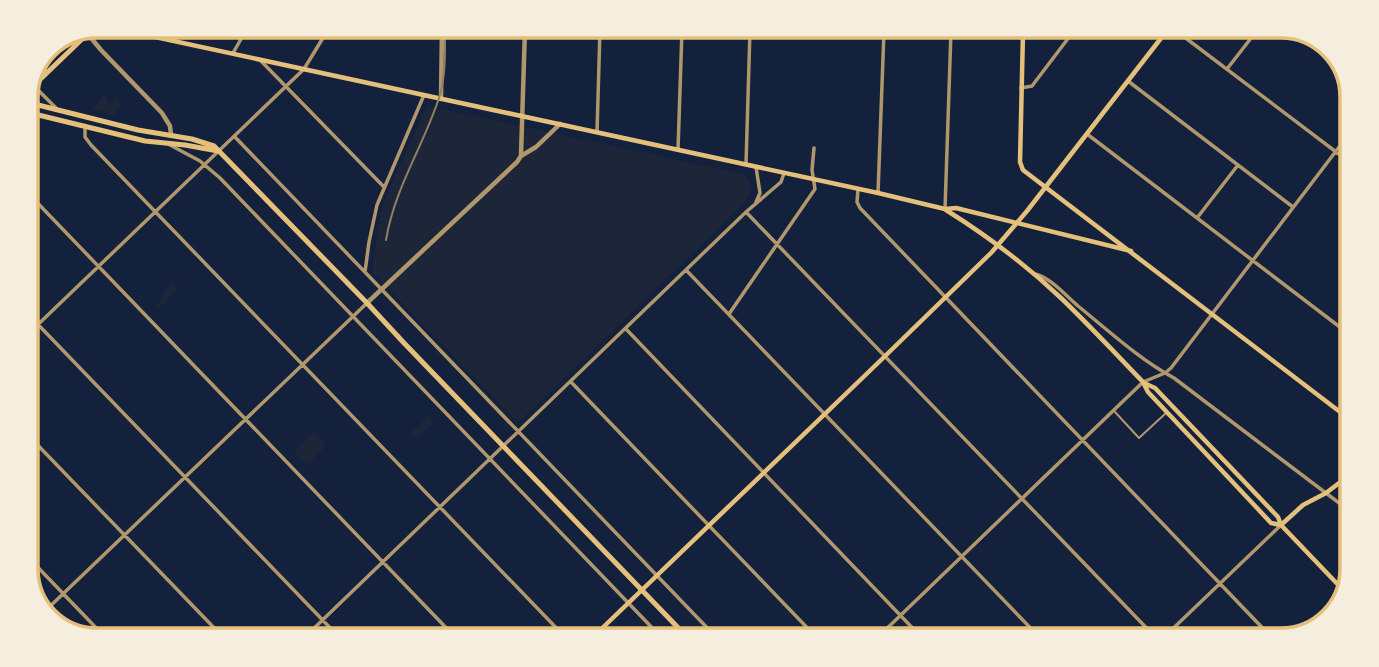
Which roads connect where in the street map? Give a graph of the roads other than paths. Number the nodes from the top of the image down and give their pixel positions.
1 (164, 38) edge
2 (242, 38) edge
3 (323, 38) edge
4 (442, 38) edge
5 (525, 38) edge
6 (600, 38) edge
7 (682, 38) edge
8 (750, 38) edge
9 (884, 38) edge
10 (951, 38) edge
11 (1023, 38) edge
12 (1068, 38) edge
13 (1161, 38) edge
14 (1186, 38) edge
15 (1251, 38) edge
16 (93, 39) edge
17 (79, 42) edge
18 (233, 54) junction
19 (260, 60) junction
20 (304, 69) junction
21 (1227, 69) junction
22 (42, 78) edge
23 (1128, 81) junction
24 (286, 86) junction
25 (1021, 89) junction
26 (39, 91) edge
27 (424, 95) junction
28 (441, 99) junction
29 (39, 105) edge
30 (58, 110) junction
31 (39, 115) edge
32 (523, 116) junction
33 (560, 124) junction
34 (85, 127) junction
35 (597, 132) junction
36 (1087, 134) junction
37 (171, 135) junction
38 (234, 136) junction
39 (168, 144) junction
40 (1340, 146) edge
41 (814, 148) dead end
42 (678, 150) junction
43 (218, 151) junction
44 (1335, 152) junction
45 (521, 156) junction
46 (1340, 156) edge
47 (205, 164) junction
48 (746, 164) junction
49 (1238, 165) junction
50 (756, 167) junction
51 (784, 173) junction
52 (814, 179) junction
53 (384, 187) junction
54 (1045, 187) junction
55 (858, 189) junction
56 (878, 193) junction
57 (756, 203) junction
58 (39, 205) edge
59 (1294, 207) junction
60 (945, 209) junction
61 (156, 211) junction
62 (746, 212) junction
63 (1198, 218) junction
64 (1017, 224) junction
65 (777, 244) junction
66 (998, 246) junction
67 (1131, 251) junction
68 (1253, 261) junction
69 (98, 267) junction
70 (686, 270) junction
71 (365, 272) junction
72 (1033, 273) junction
73 (382, 290) junction
74 (945, 297) junction
75 (367, 303) junction
76 (1212, 314) junction
77 (729, 315) junction
78 (352, 317) junction
79 (39, 324) edge
80 (39, 326) edge
81 (1340, 327) edge
82 (626, 329) junction
83 (885, 356) junction
84 (303, 363) junction
85 (1165, 373) junction
86 (571, 382) junction
87 (1143, 382) junction
88 (1113, 411) junction
89 (1166, 412) junction
90 (1340, 412) edge
91 (824, 414) junction
92 (245, 419) junction
93 (518, 432) junction
94 (1083, 440) junction
95 (503, 446) junction
96 (39, 447) edge
97 (489, 460) junction
98 (764, 472) junction
99 (185, 477) junction
100 (1340, 482) edge
101 (1326, 493) junction
102 (1023, 498) junction
103 (1340, 504) edge
104 (440, 507) junction
105 (708, 525) junction
106 (1281, 525) junction
107 (124, 535) junction
108 (961, 557) junction
109 (383, 562) junction
110 (39, 568) edge
111 (657, 575) junction
112 (1220, 584) junction
113 (1338, 585) edge
114 (642, 590) junction
115 (64, 593) junction
116 (628, 603) junction
117 (51, 605) edge
118 (901, 615) junction
119 (323, 620) junction
120 (96, 628) edge
121 (213, 628) edge
122 (314, 628) edge
123 (330, 628) edge
124 (446, 628) edge
125 (557, 628) edge
126 (602, 628) edge
127 (652, 628) edge
128 (678, 628) edge
129 (707, 628) edge
130 (807, 628) edge
131 (887, 628) edge
132 (913, 628) edge
133 (1030, 628) edge
134 (1148, 628) edge
135 (1173, 628) edge
136 (1262, 628) edge

1 - 18 main road
2 - 18 street
3 - 20 street
4 - 28 street
5 - 32 street
6 - 35 street
7 - 42 street
8 - 48 street
9 - 56 street
10 - 60 street
11 - 25 main road
12 - 25 street
13 - 23 main road
14 - 21 street
15 - 21 street
16 - 37 street
17 - 22 main road
18 - 19 main road
19 - 20 main road
19 - 24 street
20 - 24 street
20 - 27 main road
21 - 44 street
23 - 36 main road
23 - 49 street
24 - 38 street
24 - 53 street
25 - 54 main road
26 - 30 street
27 - 28 main road
27 - 53 street
28 - 32 main road
29 - 30 main road
30 - 37 main road
31 - 34 main road
32 - 33 main road
32 - 45 street
33 - 35 main road
33 - 45 street
34 - 39 main road
34 - 61 street
35 - 42 main road
36 - 54 main road
36 - 63 street
37 - 43 main road
38 - 43 street
38 - 71 street
39 - 43 main road
39 - 47 street
40 - 44 street
41 - 52 street
42 - 48 main road
43 - 47 street
43 - 75 main road
44 - 46 street
44 - 59 street
45 - 73 street
47 - 61 street
47 - 78 street
48 - 50 main road
49 - 59 street
49 - 63 street
50 - 51 main road
50 - 57 street
51 - 52 main road
51 - 57 street
52 - 55 main road
52 - 65 street
53 - 71 street
54 - 64 main road
54 - 67 main road
55 - 56 main road
55 - 74 street
56 - 60 main road
57 - 62 street
58 - 69 street
59 - 68 street
60 - 64 main road
60 - 66 main road
61 - 69 street
61 - 84 street
62 - 65 street
62 - 70 street
63 - 68 street
64 - 66 main road
64 - 67 main road
65 - 77 street
65 - 83 street
66 - 72 main road
66 - 74 main road
67 - 76 main road
68 - 76 street
68 - 81 street
69 - 79 street
69 - 92 street
70 - 77 street
70 - 82 street
71 - 73 street
72 - 85 street
72 - 87 main road
73 - 75 street
73 - 93 street
74 - 83 main road
74 - 94 street
75 - 78 street
75 - 95 main road
76 - 85 street
76 - 90 main road
77 - 91 street
78 - 84 street
78 - 97 street
80 - 99 street
82 - 86 street
82 - 98 street
83 - 91 main road
83 - 102 street
84 - 92 street
84 - 104 street
85 - 87 street
85 - 101 street
86 - 93 street
86 - 105 street
87 - 88 street
87 - 89 main road
87 - 106 main road
88 - 89 lane
88 - 94 street
89 - 106 main road
91 - 98 main road
91 - 108 street
92 - 99 street
92 - 109 street
93 - 95 street
93 - 111 street
94 - 102 street
94 - 112 street
95 - 97 street
95 - 114 main road
96 - 107 street
97 - 104 street
97 - 116 street
98 - 105 main road
98 - 118 street
99 - 107 street
99 - 119 street
100 - 101 main road
101 - 103 street
101 - 106 main road
102 - 108 street
102 - 134 street
104 - 109 street
104 - 125 street
105 - 111 main road
105 - 130 street
106 - 112 street
106 - 113 main road
107 - 115 street
107 - 121 street
108 - 118 street
108 - 133 street
109 - 119 street
109 - 124 street
110 - 115 street
111 - 114 main road
111 - 129 street
112 - 135 street
112 - 136 street
114 - 116 main road
114 - 128 main road
115 - 117 street
115 - 120 street
116 - 126 main road
116 - 127 street
118 - 131 street
118 - 132 street
119 - 122 street
119 - 123 street

